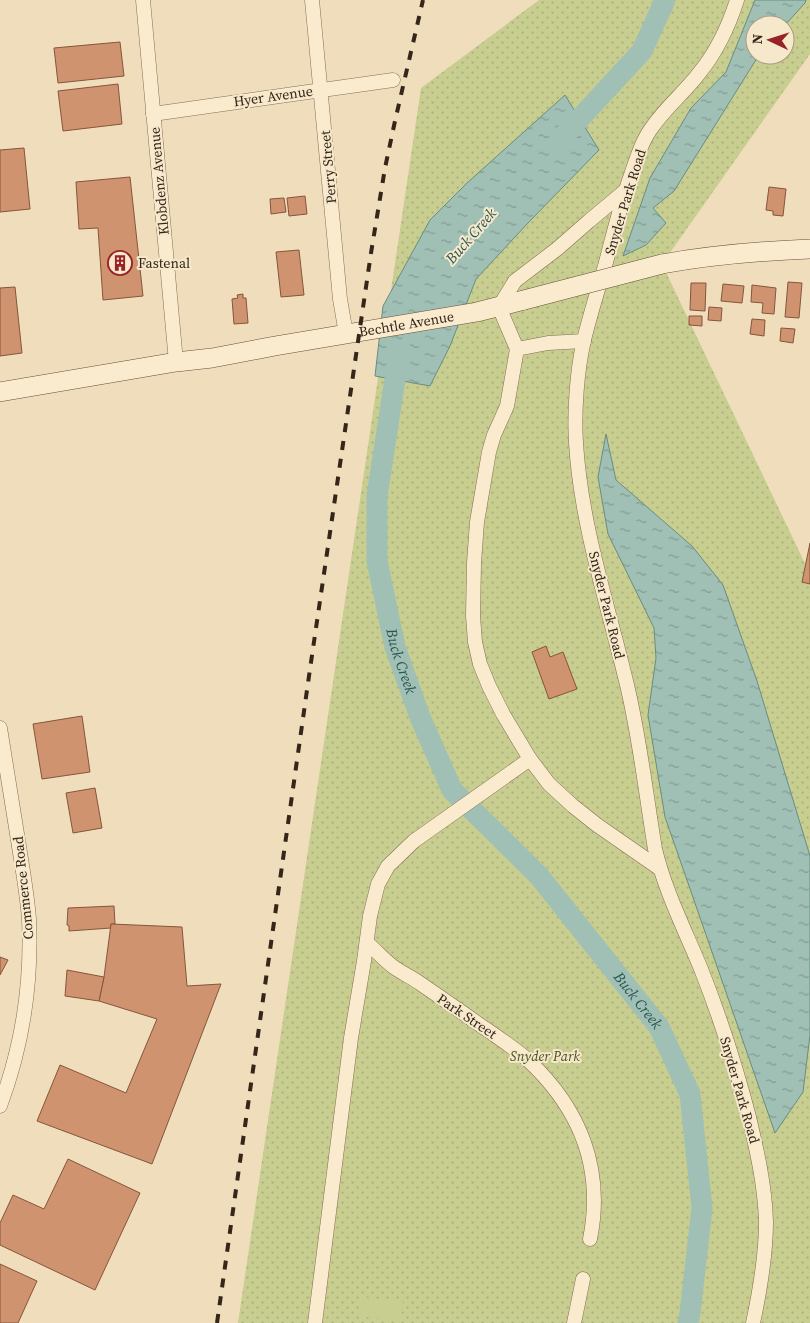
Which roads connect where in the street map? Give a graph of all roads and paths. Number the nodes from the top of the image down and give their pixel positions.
1 (143, 0) edge
2 (312, 0) edge
3 (737, 0) edge
4 (394, 80) dead end
5 (320, 89) junction
6 (153, 114) junction
7 (625, 191) junction
8 (810, 249) edge
9 (499, 307) junction
10 (346, 334) junction
11 (584, 340) junction
12 (516, 349) junction
13 (176, 362) junction
14 (0, 392) edge
15 (0, 728) edge
16 (530, 759) junction
17 (659, 868) junction
18 (367, 943) junction
19 (0, 1106) edge
20 (590, 1239) dead end
21 (583, 1279) dead end
22 (315, 1323) edge
23 (574, 1323) edge
24 (753, 1323) edge

1 - 6 street, Klobdenz Avenue
2 - 5 street, Perry Street
3 - 7 street, Snyder Park Road
4 - 5 street, Hyer Avenue
5 - 6 street, Hyer Avenue
5 - 10 street, Perry Street
6 - 13 street, Klobdenz Avenue
7 - 9 street
7 - 11 street, Snyder Park Road
8 - 9 main road, Bechtle Avenue, bridge
9 - 10 main road, Bechtle Avenue
9 - 12 street
10 - 13 main road, Bechtle Avenue
11 - 12 street
11 - 17 street, Snyder Park Road
12 - 16 street
13 - 14 main road, Bechtle Avenue
15 - 19 street, Commerce Road
16 - 17 street
16 - 18 street
17 - 24 street, Snyder Park Road
18 - 20 street, Park Street
18 - 22 street
21 - 23 street

